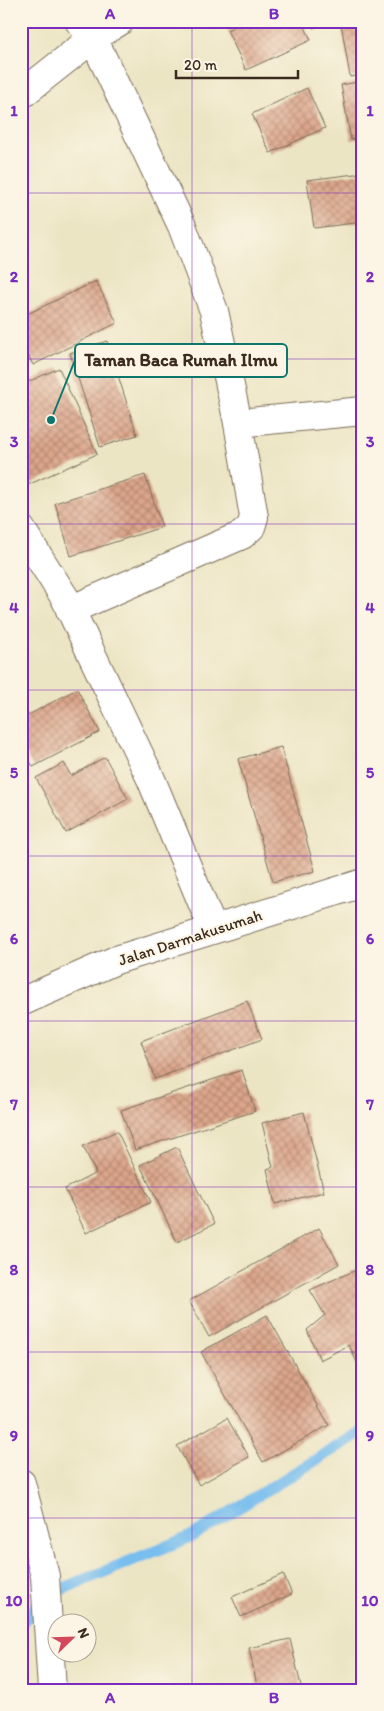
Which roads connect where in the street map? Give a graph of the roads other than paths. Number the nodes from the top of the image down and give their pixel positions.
1 (120, 21) edge
2 (86, 30) edge
3 (21, 95) edge
4 (363, 411) edge
5 (238, 423) junction
6 (21, 529) edge
7 (70, 610) junction
8 (363, 883) edge
9 (213, 930) junction
10 (21, 1002) edge
11 (21, 1483) edge
12 (52, 1690) edge

1 - 2 street
2 - 3 street
2 - 5 street
4 - 5 street
5 - 7 street
6 - 7 street
7 - 9 street
8 - 9 street, Jalan Darmakusumah
9 - 10 street, Jalan Darmakusumah
11 - 12 street

